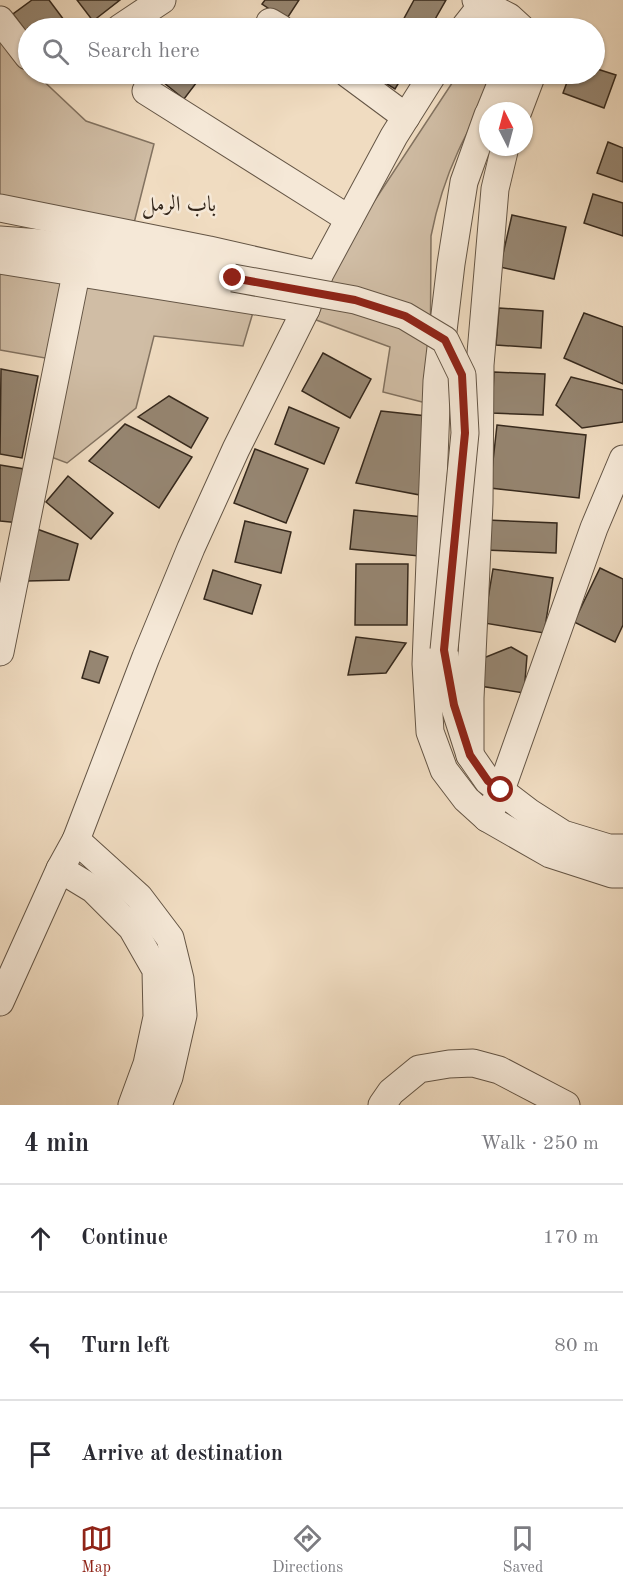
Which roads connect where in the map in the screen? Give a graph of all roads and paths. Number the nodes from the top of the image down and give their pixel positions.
1 (162, 0) edge
2 (482, 2) edge
3 (135, 18) edge
4 (471, 18) edge
5 (510, 18) edge
6 (0, 20) edge
7 (18, 43) edge
8 (361, 84) edge
9 (427, 84) edge
10 (501, 84) edge
11 (528, 84) edge
12 (146, 90) dead end
13 (494, 102) edge
14 (521, 102) edge
15 (406, 117) junction
16 (479, 141) edge
17 (503, 156) edge
18 (0, 208) edge
19 (349, 219) junction
20 (0, 232) edge
21 (0, 240) edge
22 (40, 243) junction
23 (0, 260) edge
24 (76, 273) junction
25 (319, 275) junction
26 (306, 309) junction
27 (623, 459) edge
28 (444, 650) junction
29 (0, 652) edge
30 (430, 732) junction
31 (470, 755) junction
32 (501, 790) junction
33 (487, 818) junction
34 (76, 840) junction
35 (623, 848) edge
36 (60, 869) junction
37 (623, 874) edge
38 (9, 962) edge
39 (0, 1002) edge
40 (132, 1105) edge
41 (158, 1105) edge
42 (382, 1105) edge
43 (566, 1105) edge

1 - 3 street
2 - 4 street
2 - 5 street
6 - 7 street
8 - 15 street
9 - 15 street
10 - 13 street
11 - 14 street
12 - 19 street
15 - 19 street
16 - 30 street
17 - 31 street
18 - 25 street
19 - 25 street
20 - 22 street
21 - 22 street
22 - 28 street, bridge
23 - 24 street
24 - 26 street
24 - 29 street
25 - 26 street
26 - 34 street
27 - 32 street
28 - 30 street
28 - 31 street
30 - 33 street
31 - 32 street
32 - 33 street
32 - 35 street
33 - 37 street
34 - 36 street
34 - 41 street
36 - 38 street
36 - 40 street
38 - 39 street
42 - 43 street

